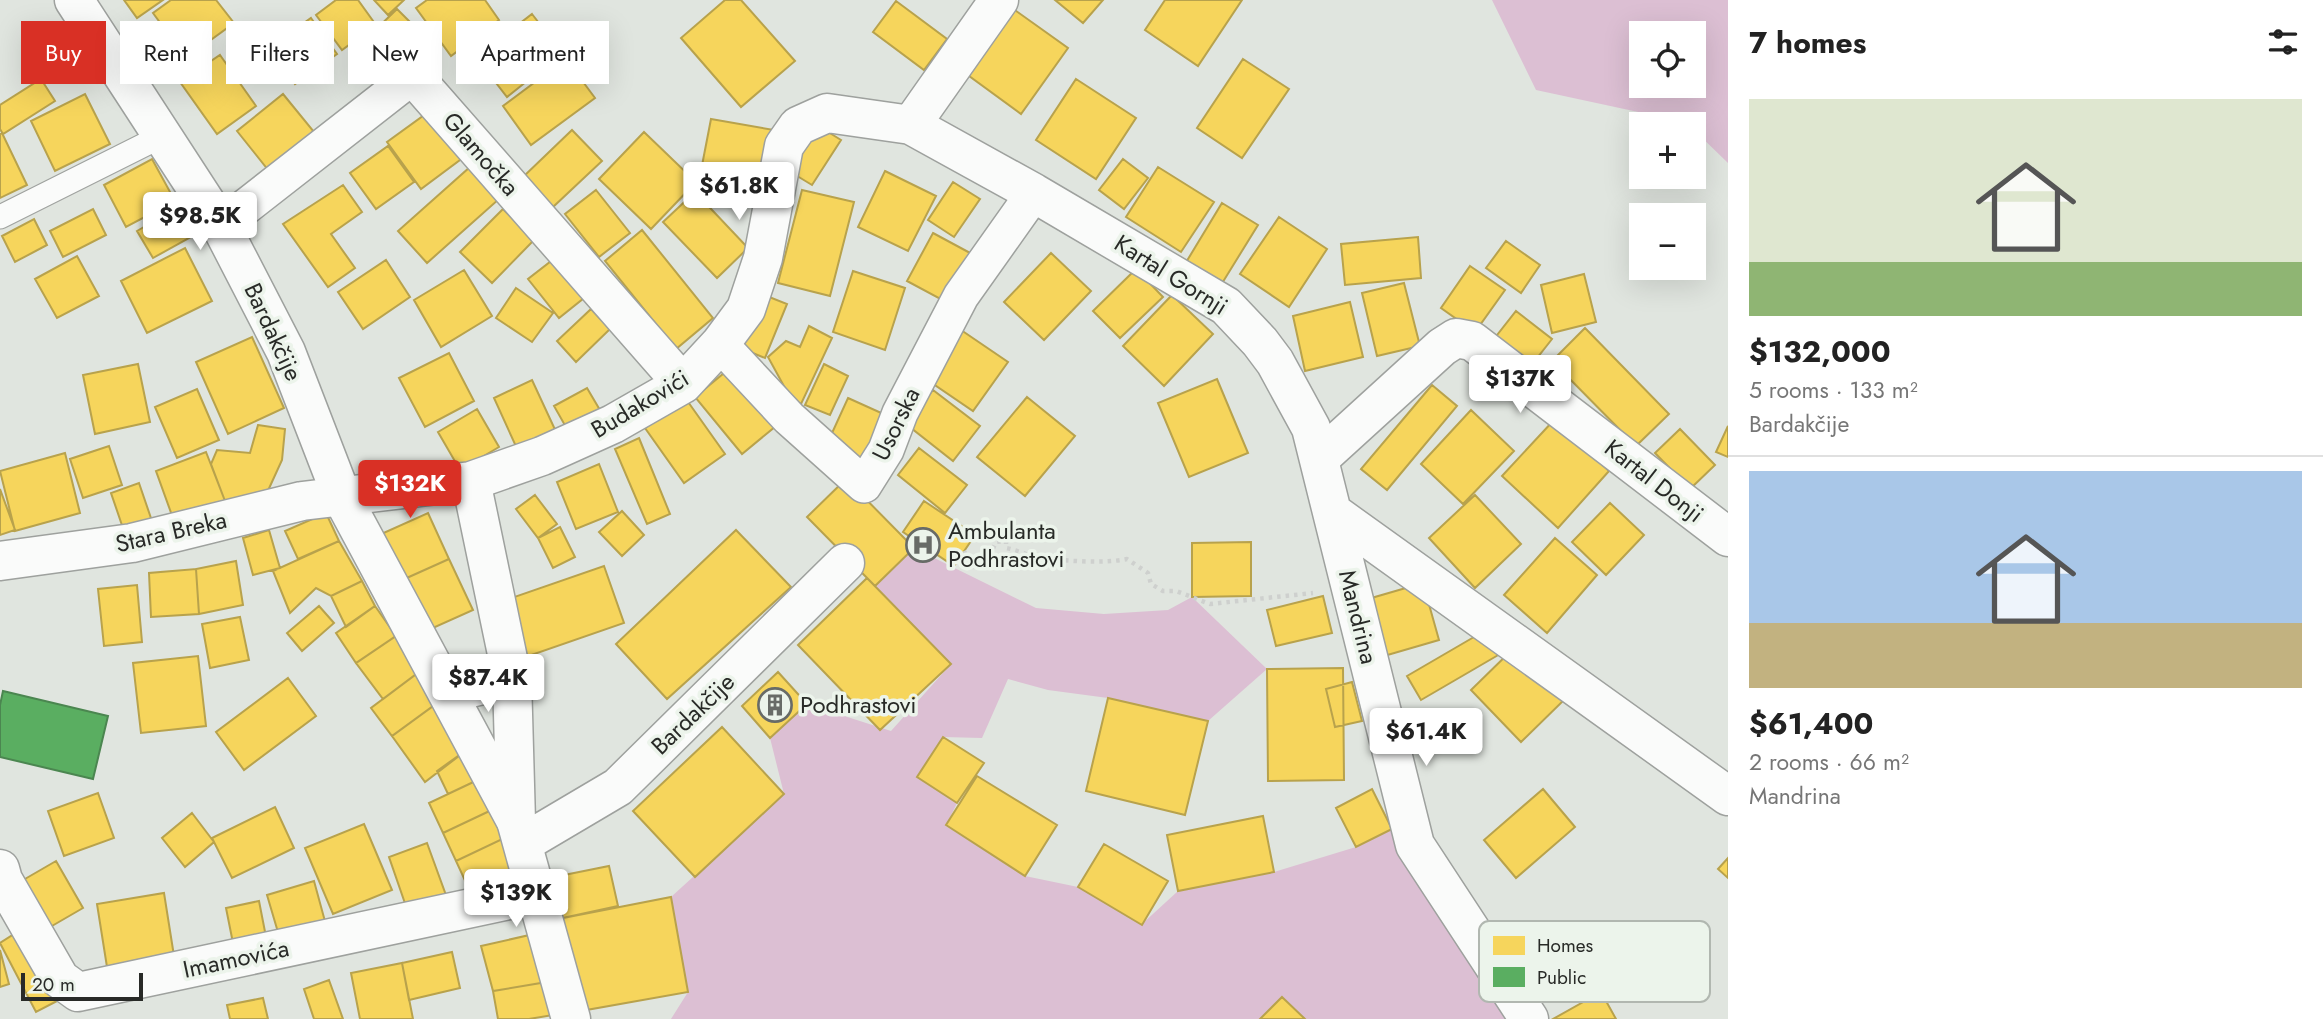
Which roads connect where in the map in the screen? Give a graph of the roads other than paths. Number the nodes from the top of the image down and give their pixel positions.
1 (74, 0) edge
2 (999, 0) edge
3 (403, 84) edge
4 (420, 84) edge
5 (911, 125) junction
6 (162, 136) junction
7 (1034, 193) junction
8 (0, 217) edge
9 (221, 226) junction
10 (720, 344) junction
11 (682, 384) junction
12 (1319, 459) junction
13 (471, 481) junction
14 (342, 496) junction
15 (1332, 512) junction
16 (1728, 537) edge
17 (0, 561) edge
18 (845, 563) dead end
19 (512, 678) junction
20 (449, 694) junction
21 (1728, 796) edge
22 (520, 832) junction
23 (0, 869) edge
24 (537, 894) junction
25 (1479, 943) edge
26 (1518, 1002) edge
27 (571, 1019) edge
28 (1529, 1019) edge

1 - 6 street, Bardakčije
2 - 5 street
3 - 9 street, Glamočka
4 - 11 street, Glamočka
5 - 7 street, Kartal Gornji
5 - 10 street, Budakovići
6 - 8 lane
6 - 9 street, Bardakčije
7 - 10 street, Usorska
7 - 12 street, Kartal Gornji
9 - 14 street, Bardakčije
10 - 11 street, Budakovići
11 - 13 street, Budakovići
12 - 15 street, Kartal Gornji
12 - 16 street, Kartal Donji
13 - 14 street
13 - 19 street, Bardakčije
14 - 17 street, Stara Breka
14 - 20 street, Bardakčije
15 - 21 street
15 - 25 street, Mandrina
18 - 22 street, Bardakčije
19 - 20 street
19 - 22 street, Bardakčije
20 - 22 street, Bardakčije
22 - 24 street, Bardakčije
23 - 24 street, Imamovića
24 - 27 street, Bardakčije
26 - 28 street, Mandrina

